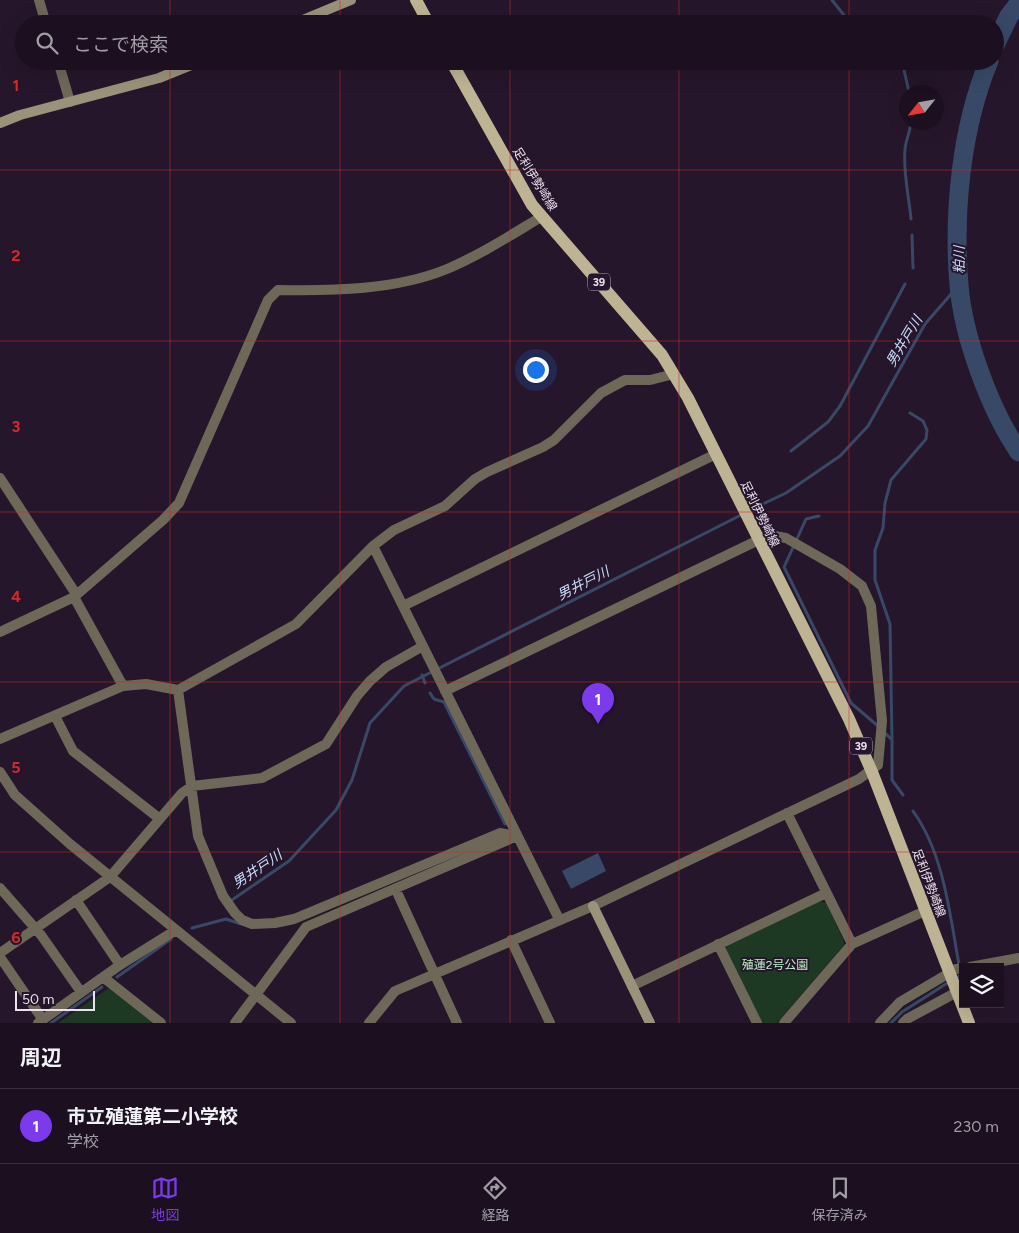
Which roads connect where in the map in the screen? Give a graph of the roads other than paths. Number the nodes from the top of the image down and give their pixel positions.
1 (39, 0) edge
2 (352, 0) edge
3 (416, 0) edge
4 (43, 15) edge
5 (315, 15) edge
6 (424, 15) edge
7 (61, 70) edge
8 (179, 70) edge
9 (456, 70) edge
10 (70, 102) junction
11 (0, 123) edge
12 (541, 217) junction
13 (674, 374) junction
14 (716, 454) junction
15 (0, 478) edge
16 (757, 540) junction
17 (374, 546) junction
18 (75, 595) junction
19 (403, 606) junction
20 (0, 632) edge
21 (424, 646) junction
22 (123, 686) junction
23 (178, 690) junction
24 (445, 690) junction
25 (55, 716) junction
26 (0, 739) edge
27 (0, 772) edge
28 (872, 772) junction
29 (192, 786) junction
30 (787, 813) junction
31 (160, 819) junction
32 (517, 836) junction
33 (110, 877) junction
34 (0, 888) edge
35 (396, 890) junction
36 (826, 893) junction
37 (76, 900) junction
38 (593, 906) junction
39 (925, 911) junction
40 (559, 919) junction
41 (35, 929) junction
42 (176, 930) junction
43 (511, 940) junction
44 (718, 944) junction
45 (852, 944) junction
46 (0, 953) edge
47 (0, 957) edge
48 (1019, 958) edge
49 (992, 963) edge
50 (120, 965) junction
51 (434, 973) junction
52 (103, 977) junction
53 (955, 977) edge
54 (632, 986) junction
55 (82, 992) junction
56 (255, 995) junction
57 (41, 1021) edge
58 (161, 1023) edge
59 (235, 1023) edge
60 (290, 1023) edge
61 (369, 1023) edge
62 (457, 1023) edge
63 (550, 1023) edge
64 (650, 1023) edge
65 (757, 1023) edge
66 (784, 1023) edge
67 (880, 1023) edge
68 (903, 1023) edge
69 (969, 1023) edge

1 - 4 street
2 - 5 street
3 - 6 main road
7 - 10 street
8 - 10 street
9 - 12 main road, 足利伊勢崎線 / 39
10 - 11 street
12 - 13 main road, 足利伊勢崎線 / 39
12 - 18 street
13 - 14 main road, 足利伊勢崎線 / 39
13 - 17 street
14 - 16 main road, 足利伊勢崎線 / 39
14 - 19 street
15 - 18 street
16 - 24 street
16 - 28 main road, 足利伊勢崎線 / 39
16 - 28 street
17 - 19 street
17 - 23 street
18 - 20 street
18 - 22 street
19 - 21 street
21 - 24 street
21 - 29 street
22 - 23 street
22 - 25 street
23 - 29 street
24 - 32 street
25 - 26 street
25 - 31 street
27 - 33 street
28 - 30 street
28 - 39 main road, 足利伊勢崎線 / 39
29 - 31 street
29 - 32 street
30 - 36 street
30 - 38 street
31 - 33 street
32 - 35 street
32 - 40 street
33 - 37 street
33 - 42 street
34 - 41 street
35 - 51 street
35 - 56 street
36 - 44 street
36 - 45 street
37 - 41 street
37 - 50 street
38 - 40 street
38 - 54 street
39 - 45 street
39 - 53 main road, 足利伊勢崎線 / 39
40 - 43 street
41 - 46 street
41 - 55 street
42 - 50 street
42 - 56 street
43 - 51 street
43 - 63 street
44 - 54 street
44 - 65 street
45 - 66 street
47 - 57 street
48 - 49 street
50 - 52 street
51 - 61 street
51 - 62 street
52 - 55 street
52 - 58 street
53 - 67 street
53 - 68 street
53 - 69 main road, 足利伊勢崎線 / 39
54 - 64 street
55 - 57 street
56 - 59 street
56 - 60 street

